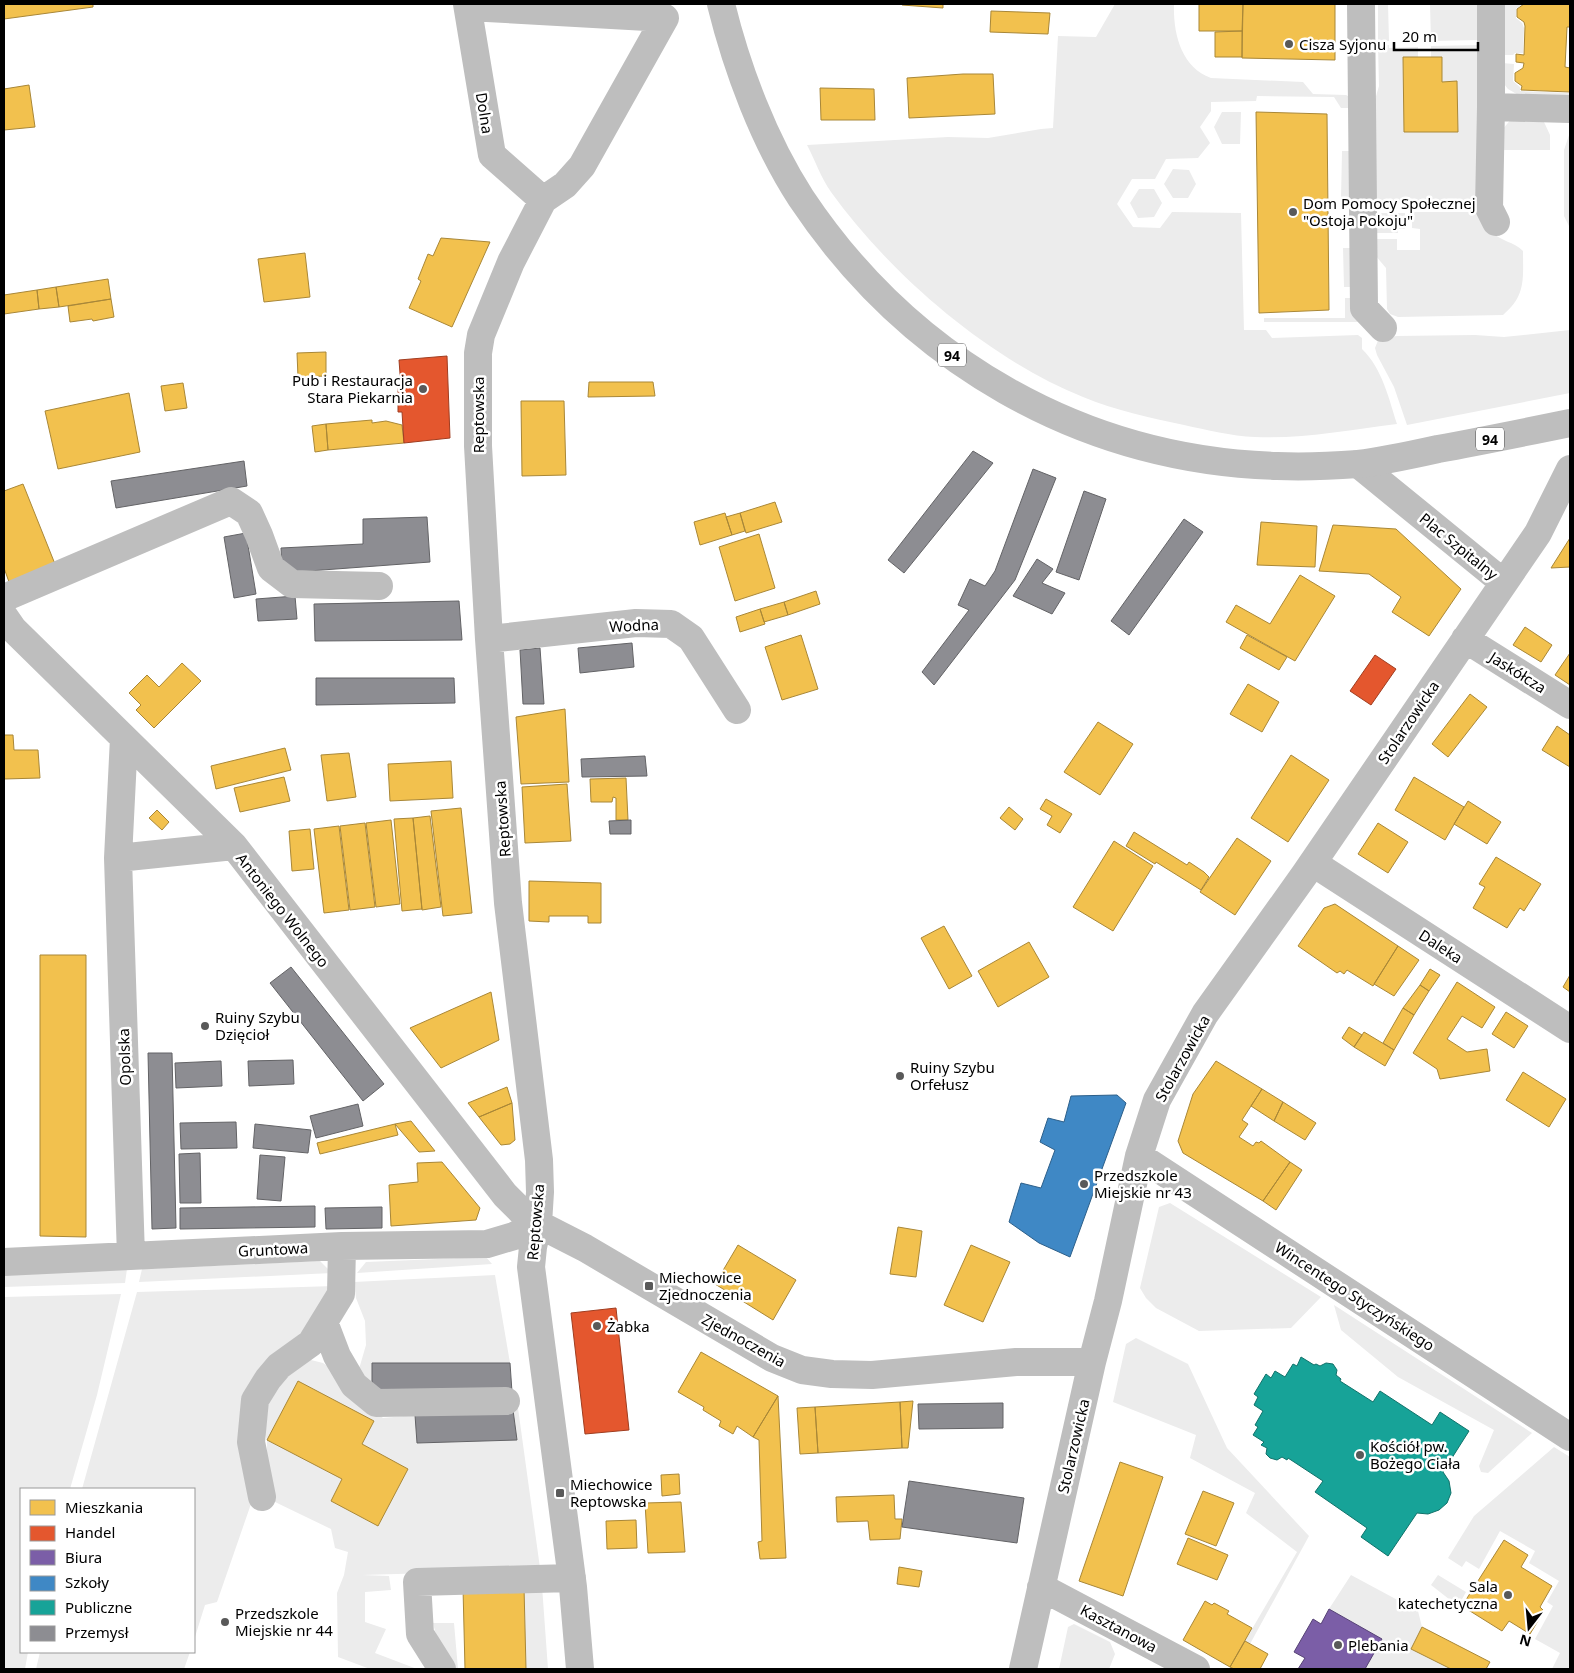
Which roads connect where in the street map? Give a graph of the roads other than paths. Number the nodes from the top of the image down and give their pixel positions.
1 (721, 4) edge
2 (1361, 4) edge
3 (1491, 4) edge
4 (467, 6) edge
5 (1491, 106) junction
6 (1570, 109) edge
7 (543, 200) junction
8 (1496, 222) dead end
9 (1383, 328) dead end
10 (1570, 423) edge
11 (1358, 464) junction
12 (1570, 469) edge
13 (1504, 583) junction
14 (379, 586) dead end
15 (4, 598) edge
16 (4, 616) edge
17 (489, 639) junction
18 (1466, 639) junction
19 (1570, 705) edge
20 (736, 710) dead end
21 (124, 738) junction
22 (234, 846) junction
23 (118, 858) junction
24 (1313, 863) junction
25 (1570, 1029) edge
26 (1139, 1156) junction
27 (538, 1224) junction
28 (342, 1246) junction
29 (131, 1256) junction
30 (4, 1262) edge
31 (324, 1322) junction
32 (1092, 1362) junction
33 (506, 1401) dead end
34 (1570, 1437) edge
35 (262, 1497) dead end
36 (572, 1578) junction
37 (1041, 1587) junction
38 (442, 1669) edge
39 (580, 1669) edge
40 (1023, 1669) edge
41 (1196, 1669) edge

1 - 11 street, 94
2 - 9 street
3 - 5 street
4 - 7 street, Dolna
4 - 7 street, Reptowska
5 - 6 street
5 - 8 street
7 - 17 street, Reptowska
10 - 11 street, 94
11 - 13 street, Plac Szpitalny
12 - 13 street, Plac Szpitalny
13 - 18 street, Stolarzowicka
14 - 15 street
16 - 21 street, Antoniego Wolnego
17 - 20 street, Wodna
17 - 27 street, Reptowska
18 - 19 street, Jaskółcza
18 - 24 street, Stolarzowicka
21 - 22 street, Antoniego Wolnego
21 - 23 street, Opolska
22 - 23 street
22 - 27 street, Antoniego Wolnego
23 - 29 street, Opolska
24 - 25 street, Daleka
24 - 26 street, Stolarzowicka
26 - 32 street, Stolarzowicka
26 - 34 street, Wincentego Styczyńskiego
27 - 28 street, Gruntowa
27 - 32 street, Zjednoczenia
27 - 36 street, Reptowska
28 - 29 street, Gruntowa
28 - 31 street
29 - 30 street, Gruntowa
31 - 33 street
31 - 35 street
32 - 37 street, Stolarzowicka
36 - 38 street
36 - 39 street, Reptowska
37 - 40 street, Stolarzowicka
37 - 41 street, Kasztanowa

